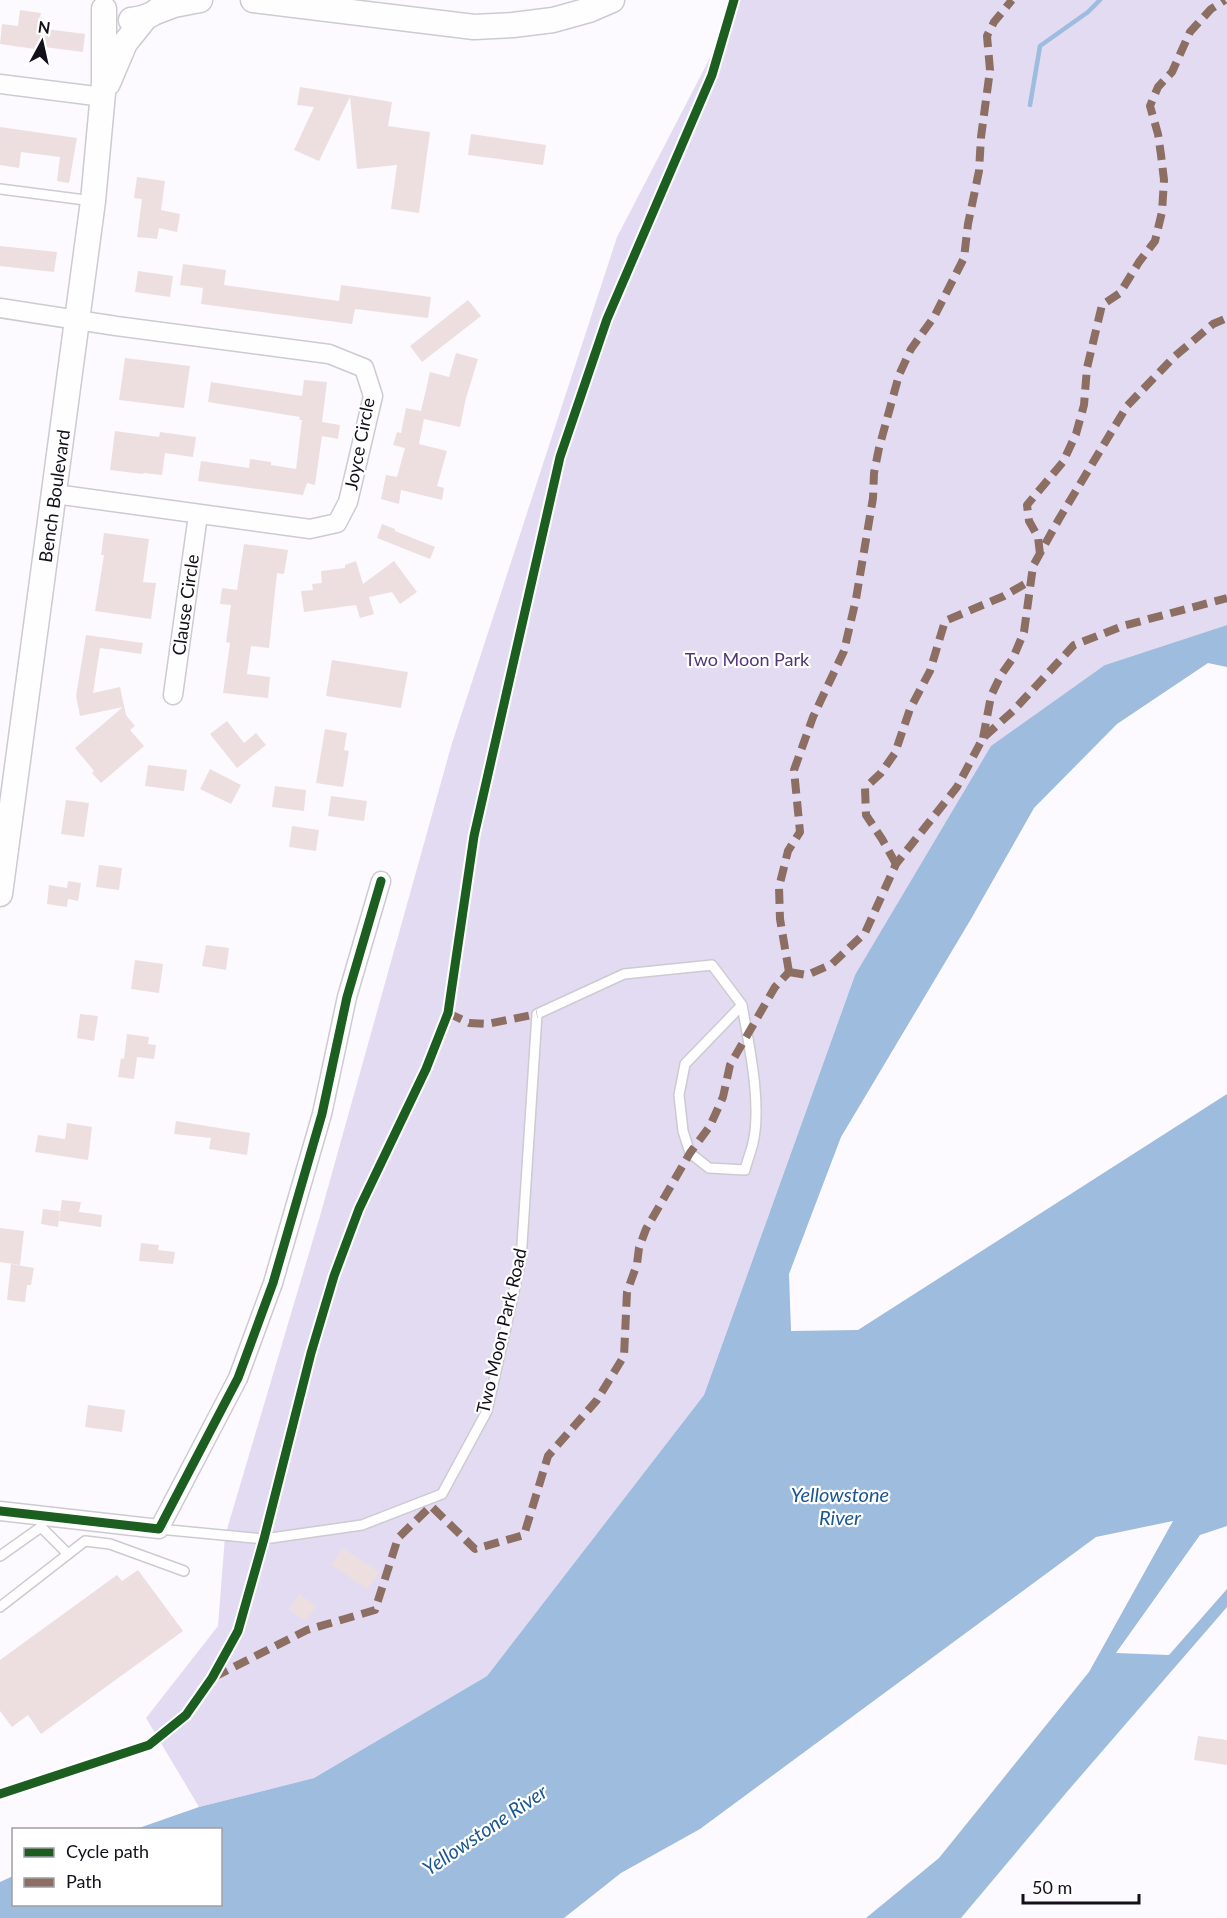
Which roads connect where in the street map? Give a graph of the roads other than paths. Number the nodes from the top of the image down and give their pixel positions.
1 (200, 0) edge
2 (253, 0) edge
3 (612, 0) edge
4 (100, 5) edge
5 (157, 10) edge
6 (0, 84) edge
7 (103, 97) junction
8 (0, 189) edge
9 (93, 201) junction
10 (0, 308) edge
11 (78, 319) junction
12 (55, 494) junction
13 (198, 515) junction
14 (174, 695) dead end
15 (381, 881) dead end
16 (0, 894) edge
17 (741, 1005) junction
18 (0, 1510) edge
19 (41, 1521) junction
20 (159, 1529) junction
21 (68, 1554) junction
22 (0, 1556) edge
23 (184, 1571) dead end
24 (0, 1608) edge

1 - 5 main road
2 - 3 main road
4 - 5 main road
4 - 7 main road, Bench Boulevard
5 - 7 main road, Bench Boulevard
6 - 7 street
7 - 9 main road, Bench Boulevard
8 - 9 lane
9 - 11 main road, Bench Boulevard
10 - 11 street
11 - 12 main road, Bench Boulevard
11 - 13 street, Joyce Circle
12 - 13 street, Joyce Circle
12 - 16 main road, Bench Boulevard
13 - 14 street, Clause Circle
15 - 20 street
17 - 17 lane, Two Moon Park Road
17 - 20 lane, Two Moon Park Road
18 - 19 street, Two Moon Park Road
19 - 20 street, Two Moon Park Road
19 - 21 lane
19 - 22 lane
21 - 23 lane
21 - 24 lane

